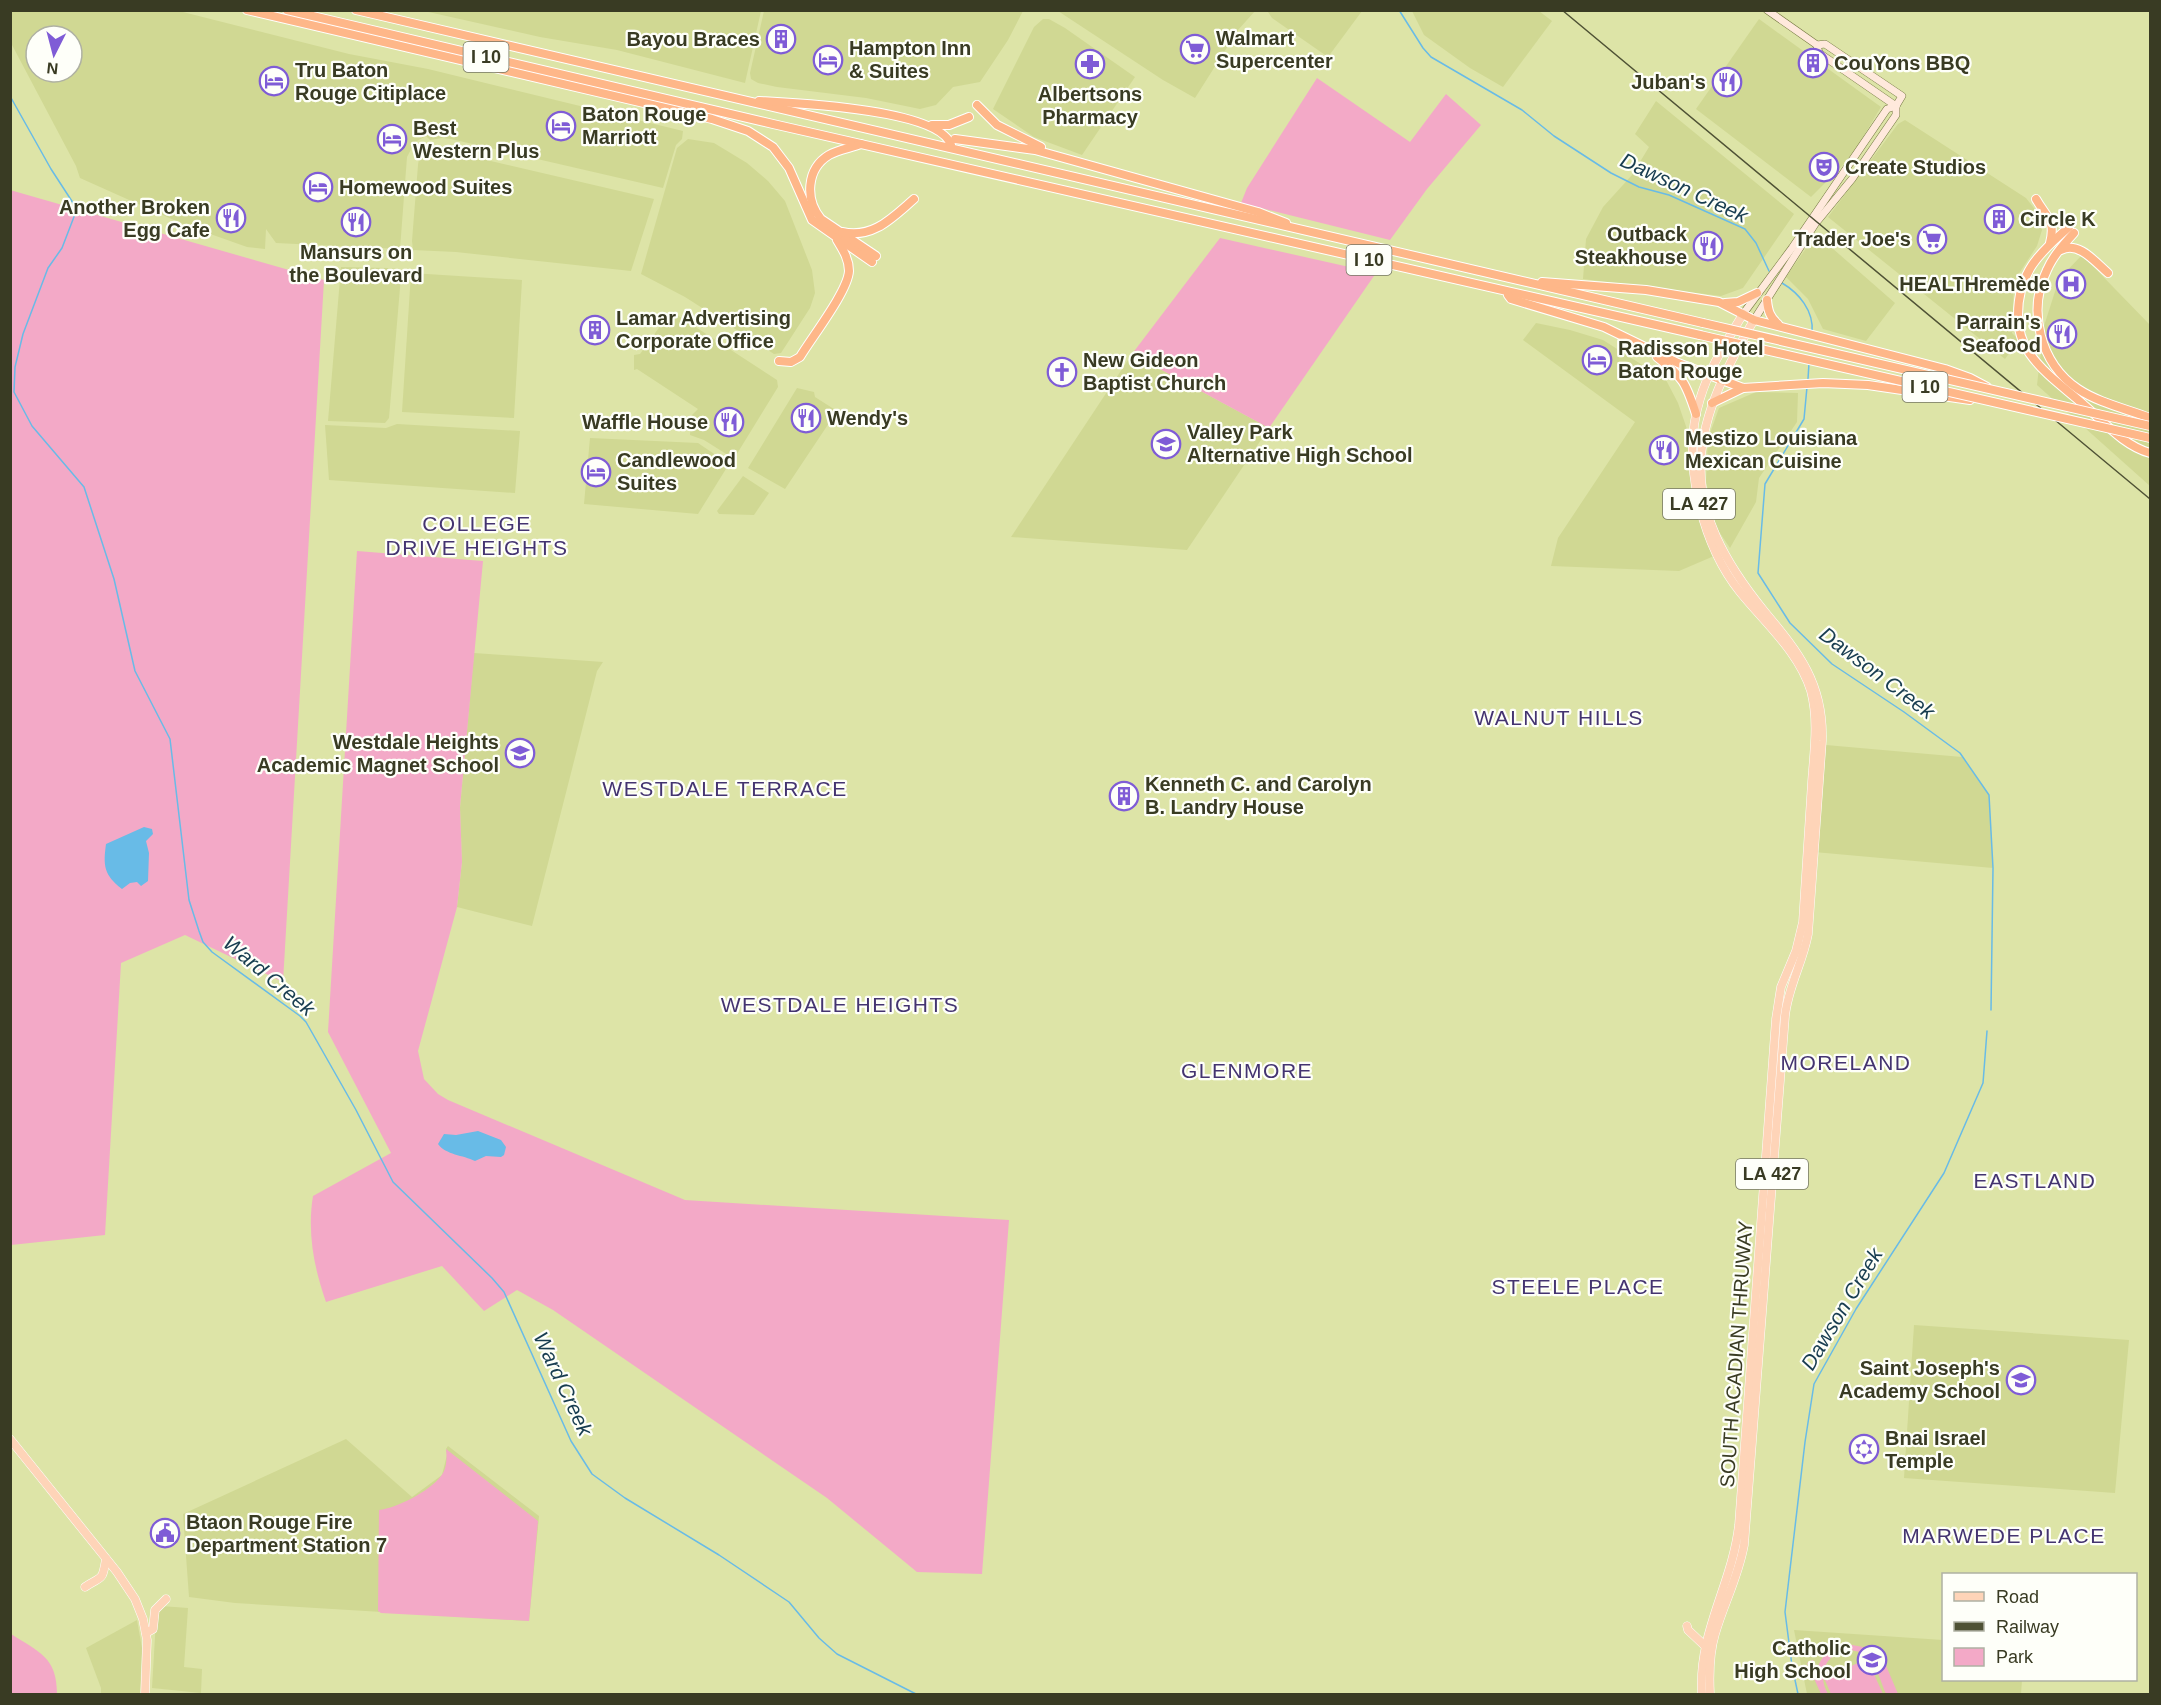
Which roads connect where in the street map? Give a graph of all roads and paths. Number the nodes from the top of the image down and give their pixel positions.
1 (247, 10) edge
2 (287, 10) edge
3 (356, 10) edge
4 (1767, 10) edge
5 (1817, 45) junction
6 (731, 98) junction
7 (977, 105) dead end
8 (1896, 106) junction
9 (969, 117) dead end
10 (924, 124) junction
11 (861, 144) junction
12 (1077, 160) junction
13 (2036, 199) dead end
14 (914, 200) dead end
15 (836, 233) junction
16 (1312, 233) junction
17 (2050, 243) junction
18 (2058, 252) junction
19 (874, 259) dead end
20 (2108, 273) dead end
21 (1515, 280) junction
22 (1507, 292) junction
23 (1757, 293) junction
24 (1767, 300) junction
25 (1725, 303) junction
26 (1743, 314) junction
27 (1754, 320) junction
28 (1780, 326) junction
29 (1651, 350) junction
30 (779, 361) dead end
31 (1709, 376) junction
32 (1722, 381) junction
33 (1743, 388) junction
34 (1990, 389) junction
35 (1712, 403) junction
36 (2025, 410) junction
37 (1696, 414) junction
38 (2151, 418) edge
39 (2151, 426) edge
40 (2151, 438) edge
41 (2147, 452) edge
42 (10, 1439) edge
43 (106, 1559) junction
44 (85, 1587) dead end
45 (166, 1599) dead end
46 (1687, 1626) dead end
47 (146, 1633) junction
48 (1704, 1645) junction
49 (145, 1695) edge
50 (1702, 1695) edge
51 (1710, 1695) edge

1 - 15 highway
2 - 11 highway, I 10
3 - 6 highway, I 10
4 - 5 main road
5 - 8 main road
5 - 8 main road, SOUTH ACADIAN THRUWAY / LA 427
6 - 10 highway
6 - 16 highway, I 10
7 - 12 highway
8 - 23 main road, SOUTH ACADIAN THRUWAY / LA 427
8 - 24 main road, SOUTH ACADIAN THRUWAY / LA 427
9 - 10 highway
10 - 12 highway
11 - 15 highway
11 - 22 highway, I 10
12 - 16 highway
13 - 17 highway
14 - 15 highway
15 - 19 highway
15 - 30 highway
16 - 21 highway, I 10
17 - 18 highway
17 - 41 highway
18 - 20 highway
18 - 38 highway
21 - 25 highway
21 - 34 highway, I 10, bridge
22 - 29 highway
22 - 36 highway, I 10, bridge
23 - 25 highway
23 - 26 main road, SOUTH ACADIAN THRUWAY / LA 427
24 - 27 main road, SOUTH ACADIAN THRUWAY / LA 427
24 - 28 highway
25 - 26 highway
26 - 27 highway
26 - 31 main road, SOUTH ACADIAN THRUWAY / LA 427
27 - 28 highway
27 - 32 main road, SOUTH ACADIAN THRUWAY / LA 427
28 - 34 highway, bridge
29 - 31 highway
29 - 37 highway
31 - 32 highway
31 - 37 main road, SOUTH ACADIAN THRUWAY / LA 427
32 - 33 highway
32 - 35 main road, SOUTH ACADIAN THRUWAY / LA 427
33 - 35 highway
33 - 36 highway, bridge
34 - 39 highway, I 10, bridge
35 - 51 main road, SOUTH ACADIAN THRUWAY / LA 427
36 - 40 highway, I 10, bridge
37 - 48 main road, SOUTH ACADIAN THRUWAY / LA 427
42 - 43 main road
43 - 44 main road
43 - 47 main road
45 - 47 main road
46 - 48 main road
47 - 49 main road
48 - 50 main road, SOUTH ACADIAN THRUWAY / LA 427

